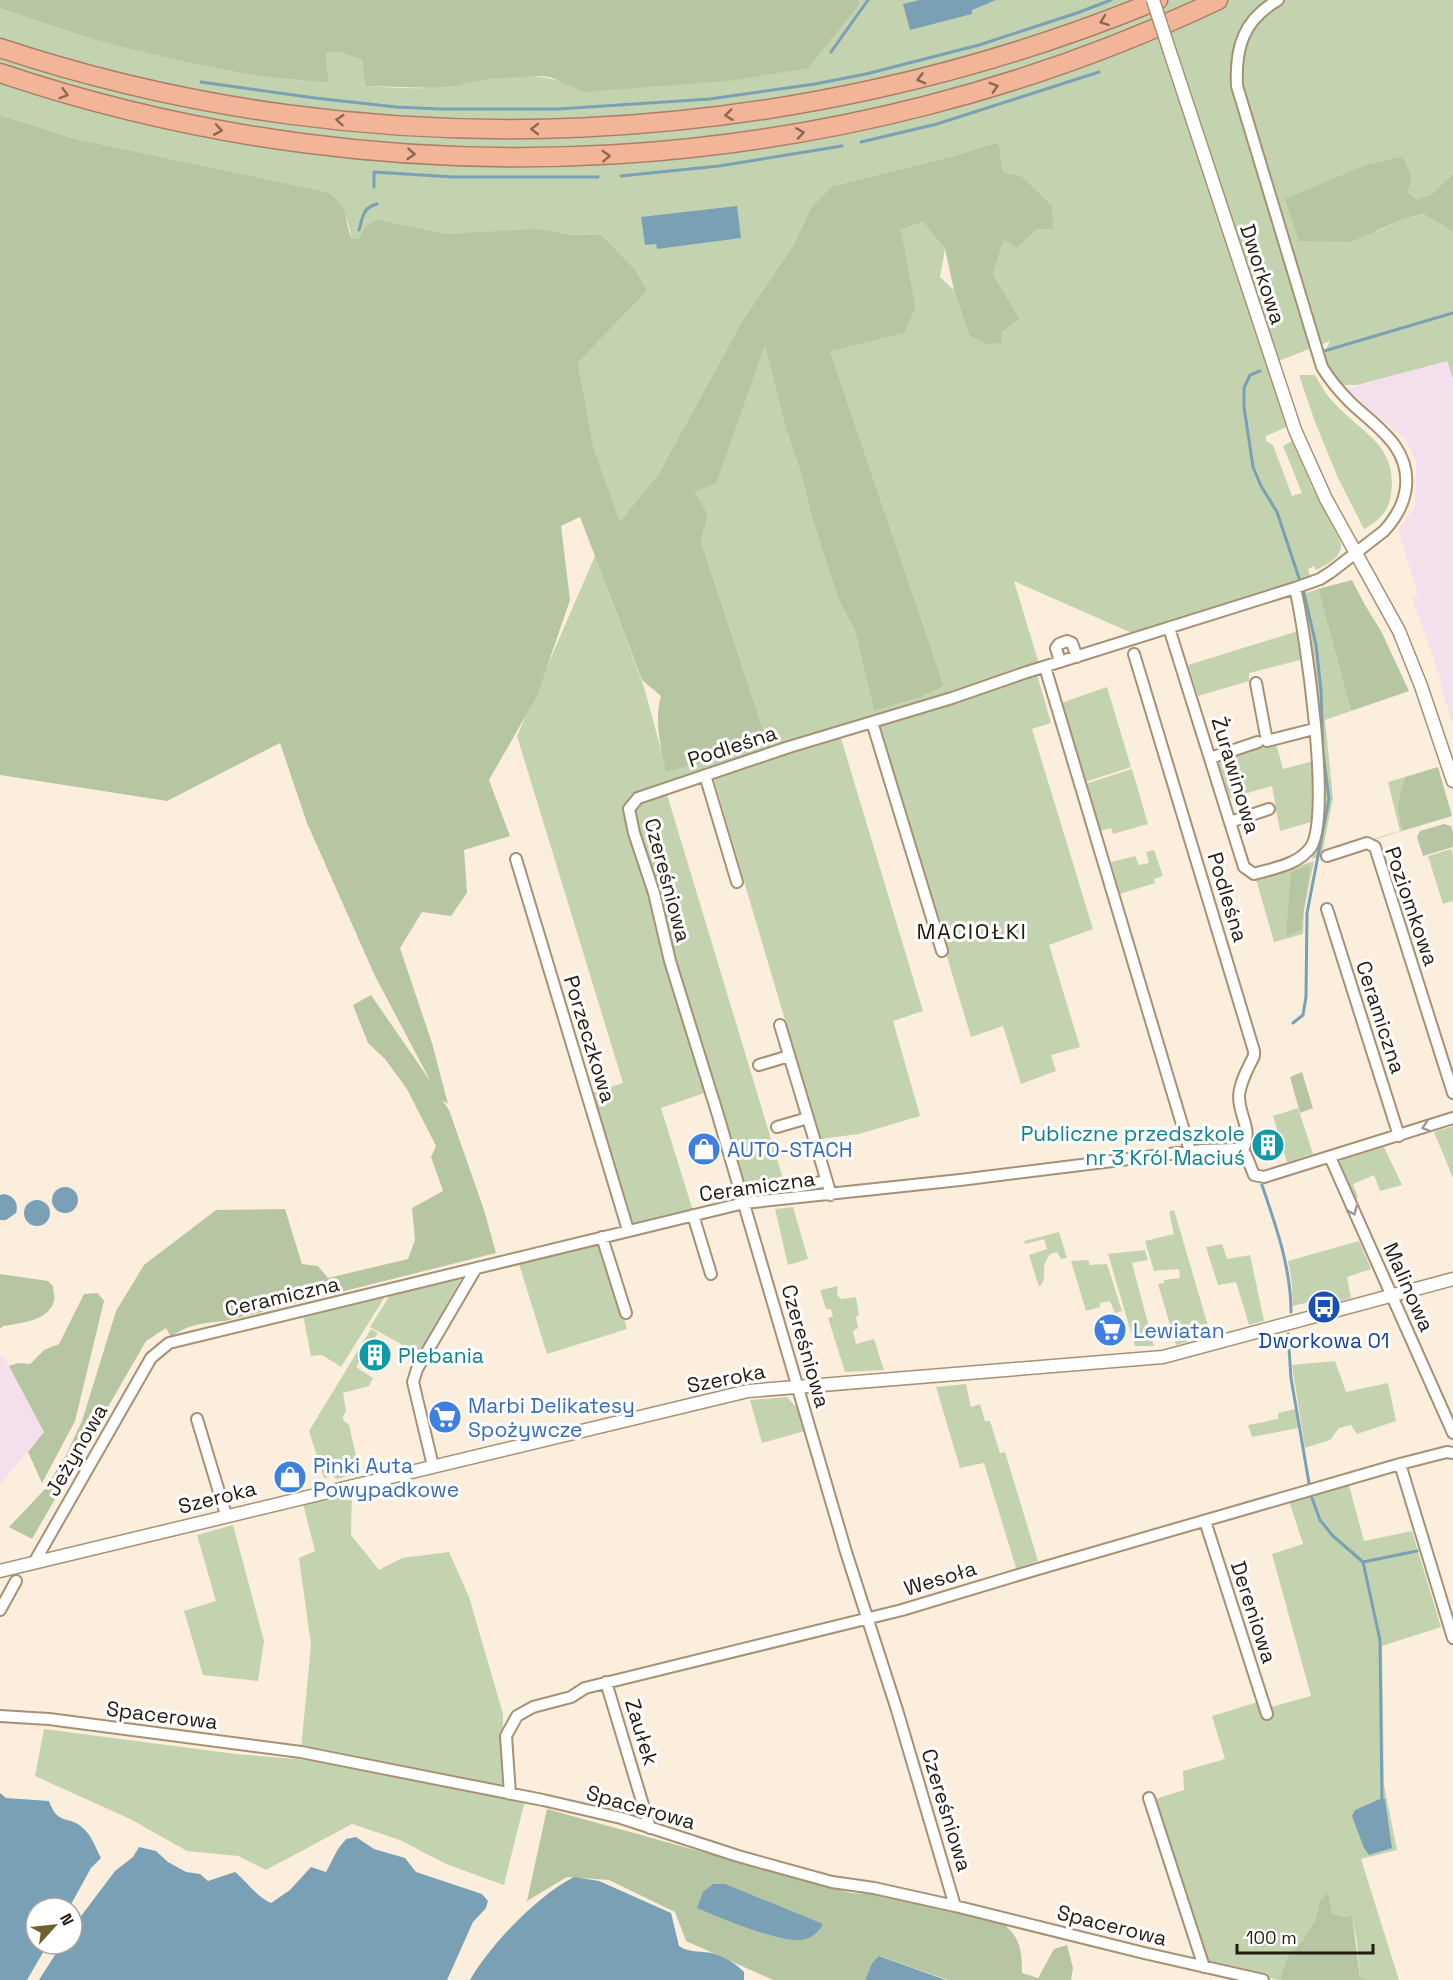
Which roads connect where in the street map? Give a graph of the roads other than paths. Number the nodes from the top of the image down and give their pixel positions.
1 (1153, 0) edge
2 (1158, 0) edge
3 (1218, 0) edge
4 (1278, 0) edge
5 (0, 48) edge
6 (0, 73) edge
7 (1356, 553) junction
8 (1295, 588) junction
9 (1169, 628) junction
10 (1134, 654) dead end
11 (1077, 657) junction
12 (1060, 662) junction
13 (1042, 668) junction
14 (1256, 683) dead end
15 (872, 722) junction
16 (1314, 729) junction
17 (1258, 742) dead end
18 (1210, 758) junction
19 (705, 775) junction
20 (1453, 781) edge
21 (638, 798) joint
22 (1269, 809) dead end
23 (1230, 822) junction
24 (1327, 856) dead end
25 (516, 859) dead end
26 (737, 882) dead end
27 (1327, 909) dead end
28 (942, 951) dead end
29 (1145, 1023) dead end
30 (780, 1025) dead end
31 (789, 1056) junction
32 (759, 1065) dead end
33 (1453, 1093) edge
34 (808, 1118) junction
35 (1453, 1118) edge
36 (777, 1127) dead end
37 (1399, 1136) junction
38 (1190, 1151) junction
39 (1243, 1151) junction
40 (1330, 1157) junction
41 (827, 1181) junction
42 (795, 1187) dead end
43 (831, 1195) junction
44 (744, 1203) junction
45 (693, 1215) junction
46 (628, 1230) junction
47 (602, 1237) junction
48 (475, 1270) junction
49 (711, 1274) dead end
50 (1453, 1279) edge
51 (1392, 1296) junction
52 (626, 1313) dead end
53 (151, 1358) joint
54 (797, 1386) junction
55 (197, 1419) dead end
56 (1453, 1434) edge
57 (1453, 1453) edge
58 (1400, 1464) junction
59 (433, 1466) junction
60 (226, 1515) junction
61 (1205, 1521) junction
62 (35, 1561) junction
63 (0, 1571) edge
64 (16, 1581) dead end
65 (0, 1610) edge
66 (869, 1619) junction
67 (1453, 1638) edge
68 (606, 1682) junction
69 (1267, 1714) dead end
70 (0, 1716) edge
71 (510, 1794) junction
72 (1149, 1798) dead end
73 (650, 1828) junction
74 (955, 1906) junction
75 (1204, 1967) junction
76 (1263, 1980) edge

1 - 7 street, Dworkowa, bridge
2 -> 5 highway
6 -> 3 highway
4 - 7 street, Dworkowa
7 - 8 street, Podleśna
7 - 20 street, Dworkowa
8 - 9 street, Podleśna
8 - 16 street
9 - 11 street, Podleśna
9 - 18 street, Żurawinowa
10 - 39 street, Podleśna
11 - 12 street, Podleśna
11 - 12 street
12 - 13 street, Podleśna
13 - 15 street, Podleśna
13 - 29 street
13 - 38 street
14 - 16 street
15 - 19 street, Podleśna
15 - 28 street
16 - 23 street, Żurawinowa
17 - 18 street
18 - 23 street, Żurawinowa
19 - 21 street, Podleśna
19 - 26 street
21 - 44 street, Czereśniowa
22 - 23 street
24 - 33 street, Poziomkowa
25 - 46 street, Porzeczkowa
27 - 37 street, Ceramiczna
30 - 31 street
31 - 32 street
31 - 34 street
34 - 36 street
34 - 41 street
35 -> 37 street
37 - 40 street
38 - 39 street, Ceramiczna
38 - 43 street, Ceramiczna
39 - 40 street
40 -> 51 street, Malinowa
41 - 42 street
41 - 43 street
43 - 44 street, Ceramiczna
44 - 45 street, Ceramiczna
44 - 54 street, Czereśniowa
45 - 46 street, Ceramiczna
45 - 49 street
46 - 47 street, Ceramiczna
47 - 48 street, Ceramiczna
47 - 52 street
48 - 53 street, Ceramiczna
48 - 59 street
50 - 51 street, Szeroka
51 - 54 street, Szeroka
51 - 56 street, Malinowa
53 - 62 street, Jeżynowa
54 - 59 street, Szeroka
54 - 66 street, Czereśniowa
55 - 60 street
57 - 58 street, Wesoła
58 - 61 street, Wesoła
58 - 67 street
59 - 60 street, Szeroka
60 - 62 street, Szeroka
61 - 66 street, Wesoła
61 - 69 street, Dereniowa
62 - 63 street, Szeroka
64 - 65 street
66 - 68 street, Wesoła
66 - 74 street, Czereśniowa
68 - 71 street, Wesoła
68 - 73 street, Zaułek
70 - 71 street, Spacerowa
71 - 73 street, Spacerowa
72 - 75 street
73 - 74 street, Spacerowa
74 - 75 street, Spacerowa
75 - 76 street, Spacerowa

